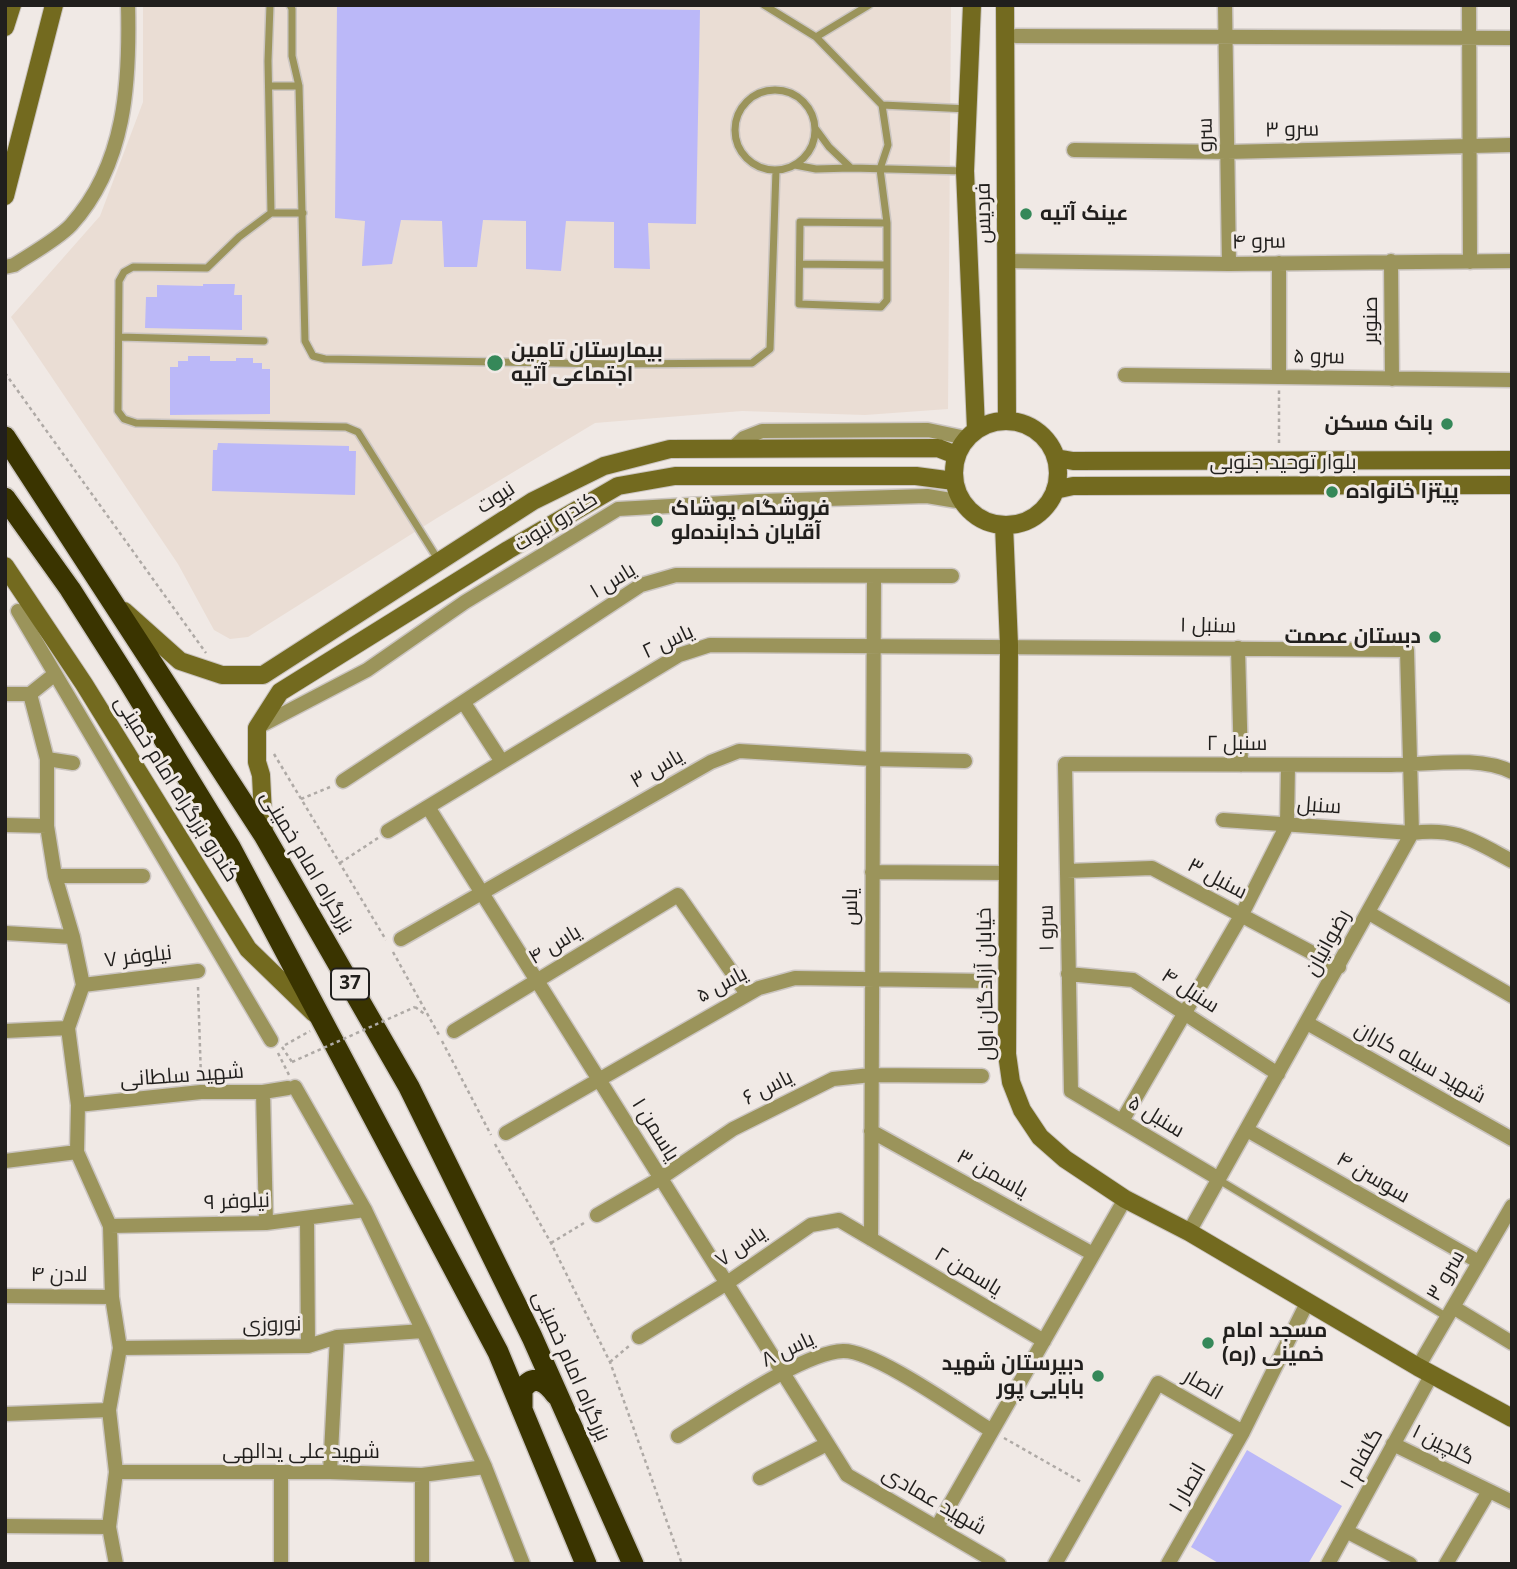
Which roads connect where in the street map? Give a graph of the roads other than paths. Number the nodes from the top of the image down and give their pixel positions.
1 (12, 5) edge
2 (54, 5) edge
3 (128, 5) edge
4 (270, 5) edge
5 (290, 5) edge
6 (764, 5) edge
7 (869, 5) edge
8 (972, 5) edge
9 (1005, 5) edge
10 (1225, 5) edge
11 (1469, 5) edge
12 (5, 27) edge
13 (1016, 36) dead end
14 (1226, 36) junction
15 (817, 37) junction
16 (1470, 38) junction
17 (1512, 38) edge
18 (270, 86) junction
19 (299, 86) junction
20 (882, 105) junction
21 (968, 109) junction
22 (816, 128) junction
23 (1512, 145) edge
24 (1471, 146) junction
25 (1074, 150) dead end
26 (1227, 152) junction
27 (795, 165) junction
28 (851, 168) junction
29 (880, 169) junction
30 (776, 170) junction
31 (965, 171) junction
32 (5, 197) edge
33 (271, 213) junction
34 (303, 213) junction
35 (887, 223) junction
36 (1007, 261) junction
37 (1391, 261) junction
38 (1470, 261) junction
39 (1512, 261) edge
40 (1279, 263) junction
41 (800, 264) junction
42 (1229, 264) junction
43 (887, 265) junction
44 (5, 267) edge
45 (119, 337) junction
46 (264, 341) dead end
47 (1125, 376) dead end
48 (1279, 377) junction
49 (1392, 379) junction
50 (1512, 380) edge
51 (1007, 421) junction
52 (971, 434) junction
53 (5, 437) edge
54 (732, 449) junction
55 (957, 455) junction
56 (1056, 458) junction
57 (1512, 460) edge
58 (954, 481) junction
59 (1512, 485) edge
60 (1055, 490) junction
61 (5, 498) edge
62 (963, 502) junction
63 (1004, 525) junction
64 (439, 562) junction
65 (5, 566) edge
66 (874, 576) junction
67 (952, 576) dead end
68 (114, 603) junction
69 (18, 611) dead end
70 (873, 645) junction
71 (1009, 645) junction
72 (1238, 648) junction
73 (55, 674) junction
74 (5, 694) edge
75 (30, 694) junction
76 (464, 703) junction
77 (257, 728) junction
78 (47, 759) junction
79 (873, 759) junction
80 (965, 761) dead end
81 (502, 762) junction
82 (73, 763) dead end
83 (1065, 764) joint
84 (1241, 765) junction
85 (1288, 765) junction
86 (1409, 765) junction
87 (1512, 772) edge
88 (343, 781) road end
89 (428, 807) junction
90 (1223, 820) dead end
91 (5, 825) edge
92 (1287, 825) junction
93 (47, 826) junction
94 (388, 831) road end
95 (1412, 833) junction
96 (264, 835) junction
97 (1512, 861) edge
98 (1067, 871) junction
99 (872, 872) junction
100 (1008, 873) junction
101 (55, 876) junction
102 (143, 876) dead end
103 (482, 892) junction
104 (1369, 913) junction
105 (1241, 916) junction
106 (5, 933) edge
107 (74, 937) junction
108 (401, 939) dead end
109 (1339, 967) junction
110 (198, 971) road end
111 (1068, 974) junction
112 (872, 978) junction
113 (537, 981) junction
114 (987, 981) dead end
115 (82, 985) junction
116 (747, 994) junction
117 (1512, 996) edge
118 (1184, 1012) junction
119 (324, 1023) junction
120 (1307, 1023) junction
121 (68, 1028) junction
122 (5, 1031) edge
123 (454, 1031) dead end
124 (271, 1041) road end
125 (1278, 1074) junction
126 (872, 1076) junction
127 (982, 1076) dead end
128 (599, 1079) junction
129 (1071, 1091) joint
130 (262, 1092) junction
131 (78, 1105) junction
132 (1122, 1121) junction
133 (1247, 1130) junction
134 (871, 1132) junction
135 (506, 1133) dead end
136 (1512, 1139) edge
137 (77, 1152) junction
138 (5, 1161) edge
139 (661, 1178) junction
140 (1219, 1179) junction
141 (1125, 1199) junction
142 (1512, 1206) edge
143 (365, 1210) junction
144 (597, 1215) road end
145 (306, 1218) junction
146 (266, 1223) junction
147 (110, 1226) junction
148 (1189, 1232) junction
149 (870, 1239) junction
150 (1093, 1254) junction
151 (1479, 1262) junction
152 (727, 1283) junction
153 (5, 1296) edge
154 (112, 1297) junction
155 (1308, 1301) junction
156 (1450, 1312) junction
157 (423, 1331) junction
158 (532, 1336) junction
159 (337, 1337) junction
160 (639, 1337) road end
161 (1044, 1341) junction
162 (1512, 1343) edge
163 (308, 1346) junction
164 (120, 1348) junction
165 (498, 1352) junction
166 (1425, 1370) junction
167 (783, 1373) junction
168 (561, 1402) junction
169 (109, 1410) junction
170 (522, 1411) junction
171 (5, 1414) edge
172 (1512, 1418) edge
173 (992, 1431) junction
174 (1243, 1432) junction
175 (678, 1436) dead end
176 (827, 1444) junction
177 (1394, 1444) junction
178 (485, 1467) junction
179 (116, 1472) junction
180 (330, 1472) junction
181 (281, 1473) junction
182 (422, 1475) junction
183 (847, 1475) joint
184 (760, 1478) dead end
185 (1489, 1491) junction
186 (1512, 1502) edge
187 (5, 1526) edge
188 (109, 1527) junction
189 (937, 1527) junction
190 (1346, 1531) junction
191 (116, 1564) edge
192 (281, 1564) edge
193 (422, 1564) edge
194 (522, 1564) edge
195 (586, 1564) edge
196 (633, 1564) edge
197 (999, 1564) edge
198 (1055, 1564) edge
199 (1168, 1564) edge
200 (1328, 1564) edge
201 (1410, 1564) edge
202 (1446, 1564) edge

1 - 12 main road
2 - 32 main road
3 - 44 street
4 - 18 lane
5 - 19 lane
6 - 15 lane
7 - 15 lane
8 - 21 main road
9 - 36 main road, فردیس
10 - 14 street, سرو
11 - 16 street
13 - 14 street
14 - 16 street
14 - 26 street, سرو
15 - 20 lane
16 - 17 street
16 - 24 street
18 - 19 lane
18 - 33 lane
19 - 34 lane
20 - 21 lane
20 - 29 lane
21 - 31 main road
22 - 27 lane
22 - 28 lane
22 - 30 lane
23 - 24 street, سرو ۳
24 - 26 street, سرو ۳
24 - 38 street
25 - 26 street, سرو ۳
26 - 42 street, سرو
27 - 28 lane
27 - 30 lane
28 - 29 lane
29 - 31 lane
29 - 35 lane
30 - 34 lane
31 - 52 main road
33 - 34 lane
33 - 45 lane
35 - 41 lane
35 - 43 lane
36 - 42 street, سرو ۴
36 - 51 main road, فردیس
37 - 38 street, سرو ۴
37 - 40 street, سرو ۴
37 - 49 street, صنوبر
38 - 39 street, سرو ۴
40 - 42 street, سرو ۴
40 - 48 street
41 - 43 lane
41 - 43 lane
45 - 46 lane
45 - 64 lane
47 - 48 street, سرو ۵
48 - 49 street, سرو ۵
49 - 50 street, سرو ۵
51 - 52 main road
51 - 56 main road
52 - 54 street
52 - 55 main road
53 - 68 highway, بزرگراه امام خمینی / 37
54 - 55 main road, نبوت
54 - 64 main road, نبوت
55 - 58 main road
56 - 57 main road, بلوار توحید جنوبی
56 - 60 main road
58 - 62 main road
58 - 77 main road
59 - 60 main road, بلوار توحید جنوبی
60 - 63 main road
61 - 119 highway, 37
62 - 63 main road
62 - 77 street, کندرو نبوت
63 - 71 main road, خیابان آزادگان اول
64 - 68 main road, نبوت
65 - 119 main road, کندرو بزرگراه امام خمینی
66 - 67 street, یاس ۱
66 - 70 street, یاس
66 - 76 street, یاس ۱
68 - 96 highway, بزرگراه امام خمینی / 37
69 - 73 street
70 - 71 street, یاس ۲
70 - 79 street, یاس
70 - 81 street, یاس ۲
71 - 72 street, سنبل ۱
71 - 100 main road, خیابان آزادگان اول
72 - 84 street
72 - 86 street, سنبل ۱
73 - 75 street
73 - 124 street
74 - 75 street
75 - 78 street
76 - 81 street
76 - 88 street, یاس ۱
77 - 96 main road
78 - 82 street
78 - 93 street
79 - 80 street, یاس ۳
79 - 99 street, یاس
79 - 103 street, یاس ۳
81 - 89 street, یاس ۲
83 - 84 street, سنبل ۲
83 - 98 street, سرو ۱
84 - 85 street, سنبل ۲
85 - 86 street, سنبل ۲
85 - 92 street
86 - 87 street, سنبل ۲
86 - 95 street
89 - 94 street, یاس ۲
89 - 103 street, یاسمن ۱
90 - 92 street, سنبل
91 - 93 street
92 - 95 street, سنبل
92 - 105 street
93 - 101 street
95 - 97 street, سنبل
95 - 104 street, رضوانیان
96 - 158 highway, بزرگراه امام خمینی / 37
98 - 105 street, سنبل ۳
98 - 111 street, سرو ۱
99 - 100 street
99 - 112 street, یاس
100 - 141 main road, خیابان آزادگان اول
101 - 102 street
101 - 107 street
103 - 108 street, یاس ۳
103 - 113 street, یاسمن ۱
104 - 109 street, رضوانیان
104 - 117 street
105 - 109 street, سنبل ۳
105 - 118 street
106 - 107 street
107 - 115 street
109 - 120 street, رضوانیان
110 - 115 street, نیلوفر ۷
111 - 118 street, سنبل ۴
111 - 129 street, سرو ۱
112 - 114 street, یاس ۵
112 - 116 street, یاس ۵
112 - 126 street, یاس
113 - 116 street, یاس ۴
113 - 123 street, یاس ۴
113 - 128 street, یاسمن ۱
115 - 121 street
116 - 128 street, یاس ۵
118 - 125 street, سنبل ۴
118 - 132 street
119 - 165 highway, 37
120 - 125 street, رضوانیان
120 - 136 street, شهید سیله کاران
121 - 122 street
121 - 131 street
125 - 133 street, رضوانیان
126 - 127 street, یاس ۶
126 - 134 street, یاس
126 - 139 street, یاس ۶
128 - 135 street, یاس ۵
128 - 139 street, یاسمن ۱
129 - 132 street, سنبل ۵
130 - 131 street, شهید سلطانی
130 - 143 street, شهید سلطانی
130 - 146 street
131 - 137 street
132 - 140 street, سنبل ۵
133 - 140 street, رضوانیان
133 - 151 street, سوسن ۴
134 - 149 street, یاس
134 - 150 street, یاسمن ۳
137 - 138 street
137 - 147 street
139 - 144 street, یاس ۶
139 - 152 street, یاسمن ۱
140 - 148 street, رضوانیان
140 - 156 lane
141 - 148 main road, خیابان آزادگان اول
141 - 150 street
142 - 151 street, سرو ۳
143 - 145 street, نیلوفر ۹
143 - 157 street
145 - 146 street, نیلوفر ۹
145 - 163 street
146 - 147 street, نیلوفر ۹
147 - 154 street
148 - 155 main road, خیابان آزادگان اول
149 - 152 street, یاس ۷
149 - 161 street, یاسمن ۲
150 - 161 street
151 - 156 street, سرو ۳
152 - 160 street, یاس ۷
152 - 167 street, یاسمن ۱
153 - 154 street, لادن ۴
154 - 164 street
155 - 166 main road, خیابان آزادگان اول
155 - 174 street
156 - 162 street
156 - 166 street, سرو ۳
157 - 159 street, نوروزی
157 - 178 street
158 - 165 highway
158 - 168 highway, بزرگراه امام خمینی / 37
159 - 163 street, نوروزی
159 - 180 street
161 - 173 street
163 - 164 street, نوروزی
164 - 169 street
165 - 170 highway, 37
166 - 172 main road, خیابان آزادگان اول
166 - 177 street, گلفام ۱
167 - 173 street, یاس ۸
167 - 175 street, یاس ۸
167 - 176 street, یاسمن ۱
168 - 170 highway
168 - 196 highway, بزرگراه امام خمینی / 37
169 - 171 street
169 - 179 street
170 - 195 highway, 37
173 - 189 street
174 - 198 street, انصار
174 - 199 street, انصار ۱
176 - 183 street, یاسمن ۱
176 - 184 street
177 - 185 street, گلچین ۱
177 - 190 street, گلفام ۱
178 - 182 street, شهید علی یدالهی
178 - 194 street
179 - 181 street, شهید علی یدالهی
179 - 188 street
180 - 181 street, شهید علی یدالهی
180 - 182 street, شهید علی یدالهی
181 - 192 street
182 - 193 street
183 - 189 street, شهید عمادی
185 - 186 street, گلچین ۱
185 - 202 street
187 - 188 street
188 - 191 street
189 - 197 street, شهید عمادی
190 - 200 street, گلفام ۱
190 - 201 street

